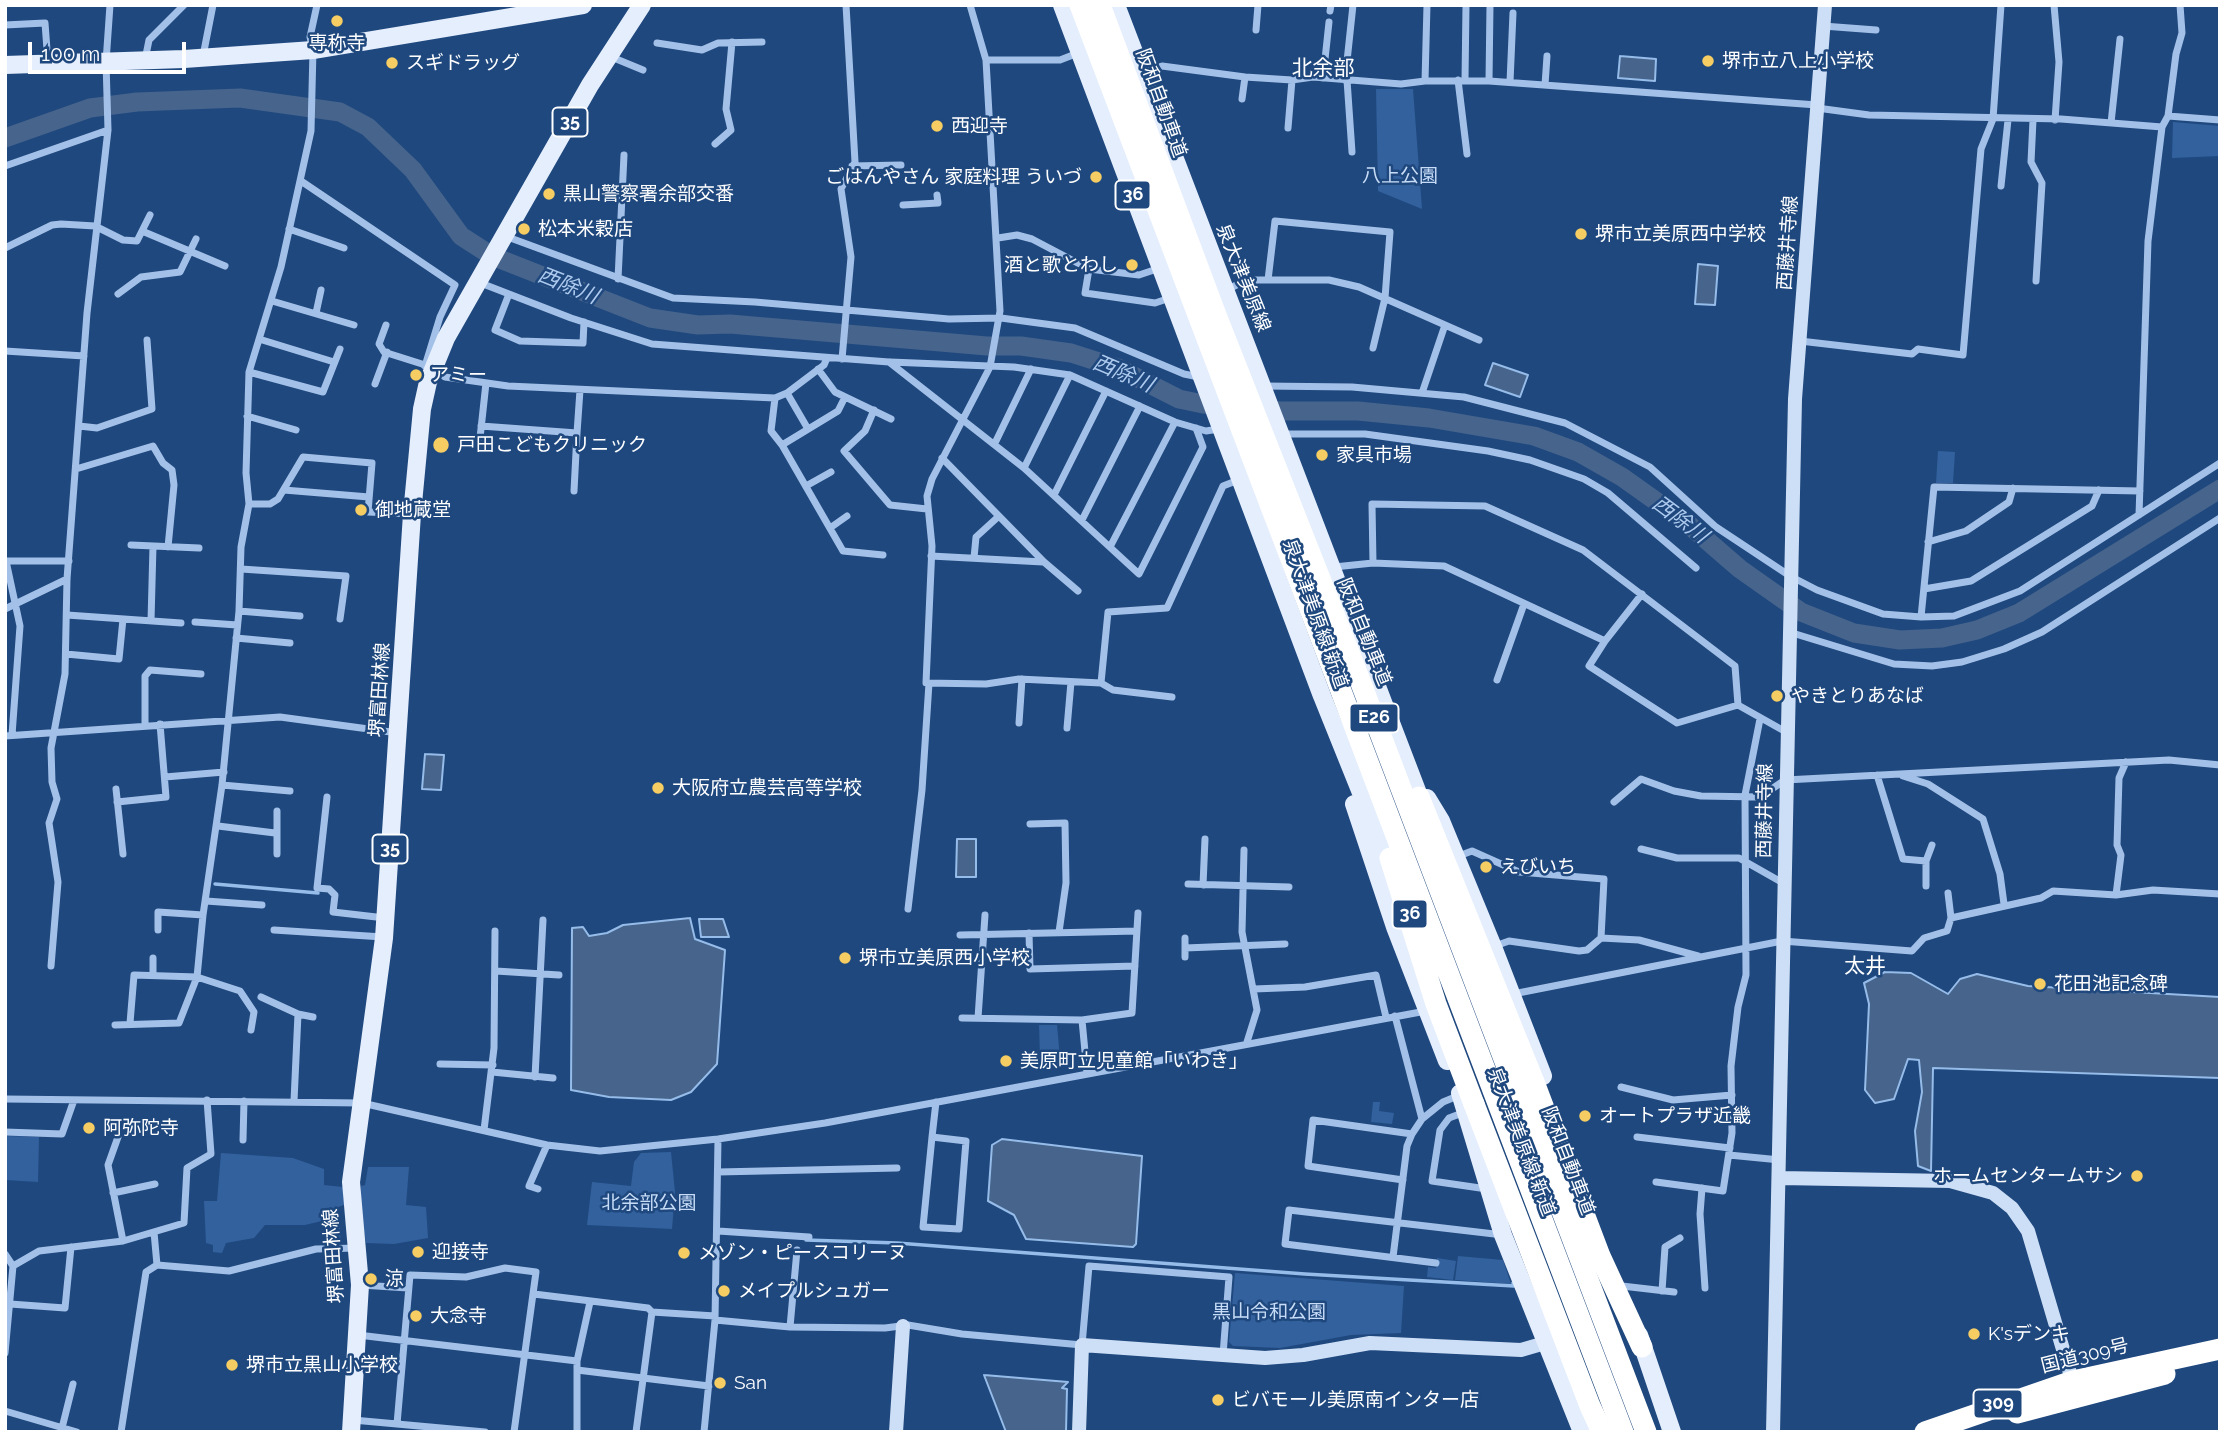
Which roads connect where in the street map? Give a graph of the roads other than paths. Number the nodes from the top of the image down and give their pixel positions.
1 (110, 5) edge
2 (184, 5) edge
3 (213, 5) edge
4 (317, 5) edge
5 (642, 5) edge
6 (846, 5) edge
7 (970, 5) edge
8 (1062, 5) edge
9 (1080, 5) edge
10 (1100, 5) edge
11 (1116, 5) edge
12 (1258, 5) edge
13 (1353, 5) edge
14 (1427, 5) edge
15 (1466, 5) edge
16 (1490, 5) edge
17 (1825, 5) edge
18 (2001, 5) edge
19 (2054, 5) edge
20 (2180, 5) edge
21 (577, 6) edge
22 (1513, 13) dead end
23 (1329, 22) dead end
24 (5, 25) edge
25 (1823, 26) junction
26 (1256, 30) dead end
27 (1876, 30) dead end
28 (2120, 39) dead end
29 (732, 42) junction
30 (762, 42) dead end
31 (657, 43) dead end
32 (313, 50) junction
33 (1079, 52) junction
34 (608, 56) junction
35 (1547, 56) dead end
36 (203, 58) junction
37 (986, 60) junction
38 (145, 61) junction
39 (106, 62) junction
40 (48, 64) junction
41 (5, 65) edge
42 (643, 70) dead end
43 (1142, 72) junction
44 (1245, 78) junction
45 (1323, 78) junction
46 (1292, 80) junction
47 (1346, 80) junction
48 (1462, 80) junction
49 (1425, 81) junction
50 (1489, 81) junction
51 (1510, 82) junction
52 (1545, 85) junction
53 (1242, 99) dead end
54 (1817, 106) junction
55 (2168, 116) junction
56 (1993, 119) junction
57 (2220, 119) edge
58 (2008, 120) junction
59 (2033, 120) junction
60 (2055, 120) junction
61 (2111, 123) junction
62 (2162, 127) junction
63 (108, 128) junction
64 (1288, 128) dead end
65 (715, 144) dead end
66 (1352, 152) dead end
67 (1467, 154) dead end
68 (624, 155) dead end
69 (901, 164) dead end
70 (5, 166) edge
71 (852, 166) junction
72 (302, 181) junction
73 (2001, 186) dead end
74 (937, 195) dead end
75 (903, 205) dead end
76 (150, 215) dead end
77 (95, 226) junction
78 (289, 229) junction
79 (142, 231) junction
80 (196, 239) dead end
81 (503, 239) junction
82 (998, 239) junction
83 (5, 248) edge
84 (344, 248) dead end
85 (191, 252) junction
86 (225, 266) dead end
87 (1160, 268) junction
88 (1089, 269) junction
89 (618, 279) junction
90 (478, 280) junction
91 (1268, 280) junction
92 (2036, 281) dead end
93 (321, 290) dead end
94 (1226, 290) junction
95 (118, 294) dead end
96 (509, 294) junction
97 (1171, 297) junction
98 (1385, 298) junction
99 (272, 301) junction
100 (846, 310) junction
101 (316, 313) junction
102 (999, 319) junction
103 (584, 322) junction
104 (354, 325) dead end
105 (386, 325) dead end
106 (1445, 325) junction
107 (259, 339) junction
108 (147, 340) dead end
109 (1479, 340) dead end
110 (1800, 341) junction
111 (1373, 348) dead end
112 (340, 349) dead end
113 (5, 351) edge
114 (387, 352) junction
115 (84, 356) junction
116 (827, 358) junction
117 (842, 359) junction
118 (334, 362) junction
119 (889, 362) junction
120 (990, 367) junction
121 (429, 368) junction
122 (818, 369) junction
123 (1031, 369) junction
124 (249, 372) junction
125 (1070, 375) junction
126 (1204, 382) junction
127 (486, 383) junction
128 (375, 384) dead end
129 (1264, 387) junction
130 (580, 390) junction
131 (1106, 391) junction
132 (787, 393) junction
133 (1422, 393) junction
134 (845, 397) junction
135 (775, 398) junction
136 (1140, 406) junction
137 (874, 410) junction
138 (247, 416) junction
139 (963, 417) junction
140 (891, 419) dead end
141 (1175, 422) junction
142 (79, 426) junction
143 (481, 426) junction
144 (1222, 427) junction
145 (1196, 428) junction
146 (808, 429) junction
147 (296, 430) dead end
148 (1281, 432) junction
149 (577, 433) junction
150 (480, 438) dead end
151 (995, 443) junction
152 (782, 445) junction
153 (942, 458) junction
154 (2220, 463) edge
155 (1024, 468) junction
156 (76, 469) junction
157 (831, 472) dead end
158 (1242, 478) junction
159 (806, 486) junction
160 (2013, 488) junction
161 (2099, 489) junction
162 (284, 490) junction
163 (574, 491) dead end
164 (2140, 491) junction
165 (1054, 495) junction
166 (369, 497) junction
167 (249, 504) junction
168 (927, 509) junction
169 (412, 514) junction
170 (2139, 515) junction
171 (847, 516) dead end
172 (999, 516) junction
173 (2220, 518) edge
174 (1082, 520) junction
175 (830, 528) junction
176 (1928, 542) junction
177 (131, 545) dead end
178 (153, 546) junction
179 (168, 547) junction
180 (1110, 547) junction
181 (199, 548) dead end
182 (883, 555) dead end
183 (931, 556) junction
184 (974, 558) junction
185 (69, 561) junction
186 (1044, 562) junction
187 (1373, 563) junction
188 (1332, 567) junction
189 (1696, 568) dead end
190 (242, 569) junction
191 (67, 579) junction
192 (1790, 580) junction
193 (1281, 583) junction
194 (1924, 589) junction
195 (1078, 591) dead end
196 (1642, 594) junction
197 (15, 603) junction
198 (1524, 604) junction
199 (5, 609) edge
200 (239, 611) junction
201 (67, 615) junction
202 (300, 616) dead end
203 (1921, 617) junction
204 (123, 619) junction
205 (340, 619) dead end
206 (151, 621) junction
207 (195, 622) dead end
208 (181, 623) dead end
209 (237, 625) junction
210 (1789, 628) junction
211 (236, 638) junction
212 (1605, 641) junction
213 (290, 643) dead end
214 (66, 654) junction
215 (1351, 657) junction
216 (201, 674) dead end
217 (1022, 679) junction
218 (1497, 680) dead end
219 (1071, 682) junction
220 (929, 683) junction
221 (1101, 683) junction
222 (1322, 696) junction
223 (1172, 697) dead end
224 (1738, 705) junction
225 (226, 719) junction
226 (1760, 719) junction
227 (1019, 723) dead end
228 (160, 724) junction
229 (145, 725) junction
230 (1067, 728) dead end
231 (55, 732) junction
232 (1786, 732) junction
233 (398, 733) junction
234 (9, 736) edge
235 (2126, 762) junction
236 (2220, 765) edge
237 (1410, 768) junction
238 (224, 772) junction
239 (1372, 774) junction
240 (1895, 774) junction
241 (1878, 775) junction
242 (164, 777) junction
243 (1785, 780) junction
244 (222, 785) junction
245 (116, 789) dead end
246 (290, 791) dead end
247 (1745, 795) junction
248 (327, 797) dead end
249 (117, 802) junction
250 (1614, 802) dead end
251 (277, 811) dead end
252 (1030, 824) dead end
253 (218, 827) junction
254 (275, 833) junction
255 (1205, 839) dead end
256 (1933, 845) dead end
257 (1641, 849) dead end
258 (1244, 850) dead end
259 (123, 854) dead end
260 (277, 854) dead end
261 (1456, 858) junction
262 (1745, 860) junction
263 (1926, 861) junction
264 (1783, 883) junction
265 (1188, 884) dead end
266 (1203, 885) junction
267 (1241, 886) junction
268 (1926, 886) dead end
269 (1289, 887) dead end
270 (1948, 893) dead end
271 (2220, 894) edge
272 (2116, 895) junction
273 (206, 901) junction
274 (2004, 904) junction
275 (262, 905) dead end
276 (908, 909) dead end
277 (1138, 912) dead end
278 (203, 915) junction
279 (985, 915) dead end
280 (385, 918) junction
281 (1951, 918) junction
282 (543, 919) dead end
283 (158, 930) dead end
284 (274, 930) dead end
285 (495, 930) dead end
286 (1137, 931) junction
287 (1059, 932) junction
288 (1029, 933) junction
289 (983, 934) junction
290 (960, 935) dead end
291 (384, 937) junction
292 (1185, 937) dead end
293 (1601, 939) junction
294 (1782, 941) junction
295 (1285, 944) dead end
296 (1243, 946) junction
297 (1493, 947) junction
298 (1747, 947) junction
299 (1185, 948) junction
300 (1185, 957) dead end
301 (1703, 957) junction
302 (153, 958) dead end
303 (51, 966) dead end
304 (1135, 966) junction
305 (496, 971) junction
306 (540, 974) junction
307 (153, 975) junction
308 (559, 975) dead end
309 (197, 977) junction
310 (1254, 989) junction
311 (1511, 994) junction
312 (261, 997) dead end
313 (1493, 998) junction
314 (1448, 1007) junction
315 (1427, 1010) junction
316 (298, 1014) junction
317 (1395, 1016) junction
318 (313, 1017) dead end
319 (1386, 1017) junction
320 (962, 1018) dead end
321 (978, 1018) junction
322 (1082, 1020) junction
323 (130, 1023) junction
324 (115, 1026) dead end
325 (251, 1030) dead end
326 (1247, 1042) junction
327 (440, 1064) dead end
328 (492, 1069) junction
329 (1087, 1073) junction
330 (535, 1077) junction
331 (553, 1078) dead end
332 (1621, 1087) dead end
333 (1732, 1095) junction
334 (5, 1099) edge
335 (74, 1100) junction
336 (207, 1100) junction
337 (244, 1101) junction
338 (294, 1101) junction
339 (936, 1102) junction
340 (362, 1103) junction
341 (1467, 1103) junction
342 (1422, 1119) junction
343 (484, 1130) junction
344 (5, 1132) edge
345 (1412, 1134) junction
346 (118, 1137) dead end
347 (932, 1137) junction
348 (1637, 1137) dead end
349 (718, 1139) junction
350 (243, 1140) dead end
351 (547, 1145) junction
352 (1729, 1151) junction
353 (1780, 1160) junction
354 (897, 1168) dead end
355 (718, 1172) junction
356 (1780, 1178) junction
357 (1403, 1180) junction
358 (1656, 1182) dead end
359 (155, 1184) dead end
360 (1487, 1185) junction
361 (1702, 1188) junction
362 (538, 1189) dead end
363 (113, 1193) junction
364 (1398, 1223) junction
365 (718, 1231) junction
366 (154, 1232) junction
367 (1503, 1235) junction
368 (809, 1237) dead end
369 (1680, 1238) dead end
370 (123, 1241) junction
371 (71, 1247) junction
372 (358, 1248) junction
373 (797, 1250) dead end
374 (5, 1254) edge
375 (1393, 1257) junction
376 (1436, 1263) dead end
377 (157, 1265) junction
378 (13, 1266) junction
379 (360, 1285) junction
380 (1622, 1286) junction
381 (408, 1288) junction
382 (1705, 1288) dead end
383 (1662, 1291) junction
384 (1674, 1292) dead end
385 (534, 1294) junction
386 (590, 1302) junction
387 (10, 1304) junction
388 (652, 1312) junction
389 (715, 1318) junction
390 (903, 1326) junction
391 (790, 1327) junction
392 (357, 1335) junction
393 (404, 1339) junction
394 (1545, 1343) junction
395 (1082, 1345) junction
396 (1642, 1347) junction
397 (2220, 1349) edge
398 (5, 1353) edge
399 (1223, 1355) junction
400 (527, 1356) junction
401 (578, 1361) junction
402 (2220, 1362) edge
403 (578, 1370) junction
404 (644, 1377) junction
405 (74, 1384) dead end
406 (709, 1386) junction
407 (2075, 1389) junction
408 (1594, 1405) junction
409 (5, 1411) edge
410 (397, 1424) junction
411 (351, 1426) edge
412 (62, 1428) junction
413 (76, 1432) edge
414 (121, 1432) edge
415 (485, 1432) edge
416 (514, 1432) edge
417 (577, 1432) edge
418 (636, 1432) edge
419 (704, 1432) edge
420 (896, 1432) edge
421 (1079, 1432) edge
422 (1582, 1432) edge
423 (1591, 1432) edge
424 (1602, 1432) edge
425 (1608, 1432) edge
426 (1623, 1432) edge
427 (1646, 1432) edge
428 (1655, 1432) edge
429 (1672, 1432) edge
430 (1773, 1432) edge
431 (1924, 1432) edge
432 (1962, 1432) edge

1 - 39 street
2 - 38 street
3 - 36 street
4 - 32 street
5 - 34 main road, 堺富田林線 / 35
6 - 71 street
7 - 37 street
8 - 33 main road, 泉大津美原線 新道 / 36
9 - 239 highway, 阪和自動車道 / E26, bridge
10 - 215 highway, 阪和自動車道 / E26, bridge
11 - 43 main road, 36
12 - 26 street
13 - 47 street
14 - 49 street
15 - 48 street
16 - 50 street
17 - 25 main road, 西藤井寺線
18 - 56 street
19 - 60 street
20 - 55 street
21 - 32 main road
22 - 51 street
23 - 45 street
24 - 40 street
25 - 27 street
25 - 54 main road, 西藤井寺線
28 - 61 street
29 - 30 street
29 - 31 street
29 - 65 street
32 - 36 main road
32 - 72 street
33 - 37 street
33 - 87 main road, 泉大津美原線 新道 / 36
34 - 42 street
34 - 81 main road, 堺富田林線 / 35
35 - 52 street
36 - 38 main road
37 - 82 street
38 - 39 main road
39 - 40 main road
39 - 63 street
40 - 41 main road
43 - 44 street
43 - 94 main road, 泉大津美原線 / 36
44 - 46 street
44 - 53 street
45 - 46 street
45 - 47 street
46 - 64 street
47 - 49 street
47 - 66 street
48 - 49 street
48 - 50 street
48 - 67 street
50 - 51 street
51 - 52 street
52 - 54 street
54 - 56 street
54 - 110 main road, 西藤井寺線
55 - 57 street
55 - 62 street
56 - 58 street
56 - 110 street
58 - 59 street
58 - 73 street
59 - 60 street
59 - 92 street
60 - 61 street
61 - 62 street
62 - 164 street
63 - 70 street
63 - 77 street
68 - 89 street
69 - 71 street
71 - 100 street
72 - 78 street
72 - 121 street
74 - 75 street
76 - 79 street
77 - 79 street
77 - 83 street
77 - 115 street
78 - 84 street
78 - 99 street
79 - 85 street
80 - 85 street
81 - 89 street
81 - 90 main road, 堺富田林線 / 35
82 - 88 street
82 - 102 street
85 - 86 street
85 - 95 street
87 - 88 street
87 - 97 main road, 泉大津美原線 新道 / 36
88 - 97 street
89 - 100 street
90 - 96 street
90 - 121 main road, 堺富田林線 / 35
91 - 94 street
91 - 98 street
91 - 98 street
93 - 101 street
94 - 129 main road, 泉大津美原線 / 36
96 - 103 street
96 - 103 street
97 - 126 main road, 泉大津美原線 新道 / 36
98 - 106 street
98 - 111 street
99 - 101 street
99 - 107 street
100 - 102 street
100 - 117 street
101 - 104 street
102 - 120 street
102 - 126 street
103 - 116 street
105 - 114 street
106 - 109 street
106 - 133 street
107 - 118 street
107 - 124 street
108 - 142 street
110 - 192 main road, 西藤井寺線
112 - 118 street
113 - 115 street
114 - 121 street
114 - 128 street
115 - 142 street
116 - 117 street
116 - 122 street
117 - 119 street
118 - 124 street
119 - 120 street
119 - 139 street
120 - 123 street
120 - 139 street
121 - 127 street
121 - 169 main road, 堺富田林線 / 35
122 - 132 street
122 - 134 street
123 - 125 street
123 - 151 street
124 - 138 street
125 - 131 street
125 - 155 street
126 - 144 main road, 泉大津美原線 新道 / 36
127 - 130 street
127 - 143 street
129 - 133 street
129 - 148 main road, 泉大津美原線 新道 / 36
130 - 135 street
130 - 149 street
131 - 136 street
131 - 165 street
132 - 135 street
132 - 146 street
133 - 192 street
134 - 137 street
134 - 146 street
135 - 152 street
136 - 141 street
136 - 174 street
137 - 140 street
137 - 168 street
138 - 147 street
138 - 167 street
139 - 151 street
139 - 153 street
141 - 145 street
141 - 180 street
142 - 156 street
143 - 149 street
143 - 150 street
144 - 145 street
144 - 158 main road, 泉大津美原線 新道 / 36
145 - 180 street
146 - 152 street
148 - 188 main road, 泉大津美原線 新道 / 36
148 - 189 street
149 - 163 street
151 - 155 street
152 - 159 street
153 - 168 street
153 - 172 street
154 - 170 street
155 - 165 street
156 - 179 street
156 - 185 street
157 - 159 street
158 - 193 main road, 泉大津美原線 新道 / 36
158 - 221 street
159 - 175 street
160 - 161 street
160 - 176 street
160 - 176 street
161 - 164 street
161 - 194 street
162 - 166 street
162 - 166 street
162 - 167 street
164 - 170 street
165 - 174 street
166 - 169 street
167 - 190 street
168 - 183 street
169 - 233 main road, 堺富田林線 / 35
170 - 203 street
171 - 175 street
172 - 184 street
172 - 186 street
173 - 210 street
174 - 180 street
175 - 182 street
176 - 194 street
177 - 178 street
178 - 179 street
178 - 206 street
179 - 181 street
183 - 184 street
183 - 220 street
184 - 186 street
185 - 191 street
185 - 197 street
186 - 195 street
187 - 188 street
187 - 196 street
187 - 198 street
188 - 193 street
188 - 237 main road, 泉大津美原線 新道 / 36
190 - 200 street
190 - 205 street
191 - 197 street
191 - 201 street
192 - 203 street
192 - 210 main road, 西藤井寺線
193 - 222 main road, 泉大津美原線 新道 / 36
194 - 203 street
196 - 212 street
196 - 224 street
197 - 199 street
197 - 234 street
198 - 212 street
198 - 218 street
200 - 202 street
200 - 209 street
201 - 204 street
201 - 214 street
204 - 206 street
204 - 214 street
206 - 208 street
207 - 209 street
209 - 211 street
210 - 232 main road, 西藤井寺線
211 - 213 street
211 - 225 street
212 - 224 street
214 - 231 street
215 - 396 highway, bridge
215 - 427 highway, 阪和自動車道 / E26, bridge
216 - 229 street
217 - 219 street
217 - 220 street
217 - 227 street
219 - 221 street
219 - 230 street
220 - 276 street
221 - 223 street
222 - 314 main road, 泉大津美原線 新道 / 36
222 - 315 main road, 36
224 - 226 street
225 - 228 street
225 - 233 street
225 - 238 street
226 - 232 street
226 - 247 street
228 - 229 street
228 - 242 street
229 - 231 street
231 - 234 street
231 - 303 street
232 - 243 main road, 西藤井寺線
233 - 280 main road, 堺富田林線 / 35
235 - 236 street
235 - 240 street
235 - 272 street
237 - 261 main road, 36
237 - 313 main road, 泉大津美原線 新道 / 36
238 - 242 street
238 - 244 street
239 - 341 highway, bridge
239 - 426 highway, 阪和自動車道 / E26, bridge
240 - 241 street
240 - 274 street
241 - 243 street
241 - 263 street
242 - 249 street
243 - 247 street
243 - 264 main road, 西藤井寺線
244 - 246 street
244 - 253 street
245 - 249 street
247 - 250 street
247 - 262 street
248 - 280 street
249 - 259 street
251 - 254 street
252 - 287 street
253 - 254 street
253 - 273 street
254 - 260 street
255 - 266 street
256 - 263 street
257 - 262 street
258 - 267 street
261 - 293 street
261 - 297 main road, 36
262 - 264 street
262 - 298 street
263 - 268 street
264 - 294 main road, 西藤井寺線
265 - 266 street
266 - 267 street
267 - 269 street
267 - 296 street
270 - 281 street
271 - 272 street
272 - 274 street
273 - 275 street
273 - 278 street
274 - 281 street
277 - 286 street
278 - 283 street
278 - 309 street
279 - 289 street
280 - 291 main road, 堺富田林線 / 35
281 - 294 street
282 - 306 street
284 - 291 street
285 - 305 street
286 - 287 street
286 - 304 street
287 - 288 street
288 - 289 street
288 - 304 street
289 - 290 street
289 - 321 street
291 - 340 main road, 堺富田林線 / 35
292 - 299 street
293 - 297 street
293 - 301 street
294 - 298 street
294 - 353 main road, 西藤井寺線
295 - 296 street
296 - 299 street
296 - 310 street
297 - 311 main road, 36
298 - 301 street
298 - 333 street
299 - 300 street
301 - 311 street
302 - 307 street
304 - 322 street
305 - 306 street
305 - 328 street
306 - 308 street
306 - 330 street
307 - 309 street
307 - 323 street
309 - 323 street
309 - 325 street
310 - 319 street
310 - 326 street
311 - 313 street
311 - 380 main road, 36
312 - 316 street
313 - 314 street
313 - 428 main road, 泉大津美原線 新道 / 36
314 - 315 street
314 - 408 main road, 泉大津美原線 新道 / 36
315 - 317 street
315 - 341 main road, 36
316 - 318 street
316 - 338 street
317 - 319 street
317 - 342 street
319 - 326 street
320 - 321 street
321 - 322 street
322 - 329 street
323 - 324 street
326 - 329 street
327 - 328 street
328 - 330 street
328 - 343 street
329 - 339 street
330 - 331 street
332 - 333 street
333 - 352 street
334 - 335 street
335 - 336 street
335 - 344 street
336 - 337 street
336 - 366 street
337 - 338 street
337 - 350 street
338 - 340 street
339 - 347 street
339 - 349 street
340 - 343 street
340 - 372 main road, 堺富田林線 / 35
341 - 342 street
341 - 360 main road, 36
341 - 360 street
341 - 408 highway
341 - 423 highway
342 - 345 street
343 - 351 street
345 - 357 street
345 - 357 street
346 - 363 street
347 - 347 street
348 - 352 street
349 - 351 street
349 - 355 street
351 - 362 street
352 - 353 street
352 - 361 street
353 - 356 main road, 西藤井寺線
354 - 355 street
355 - 365 street
356 - 407 main road
356 - 430 main road, 西藤井寺線
357 - 364 street
358 - 361 street
359 - 363 street
360 - 367 main road, 36
361 - 382 street
363 - 370 street
364 - 367 street
364 - 375 street
364 - 375 street
365 - 368 street
365 - 389 street
366 - 370 street
366 - 377 street
367 - 394 main road, 36
369 - 383 street
370 - 371 street
371 - 378 street
371 - 387 street
372 - 377 street
372 - 379 main road, 堺富田林線 / 35
373 - 391 street
374 - 378 street
375 - 376 street
377 - 414 street
378 - 387 street
379 - 381 street
379 - 392 main road, 堺富田林線 / 35
380 - 383 street
380 - 396 main road, 36
381 - 385 street
381 - 393 street
383 - 384 street
385 - 386 street
385 - 400 street
386 - 388 street
386 - 401 street
387 - 398 street
388 - 389 street
388 - 404 street
389 - 391 street
389 - 406 street
390 - 391 street
390 - 395 street
390 - 420 main road
392 - 393 street
392 - 411 main road, 堺富田林線 / 35
393 - 400 street
393 - 410 street
394 - 399 main road
394 - 422 main road, 36
395 - 399 main road
395 - 399 street
395 - 421 main road
396 - 429 main road, 36
397 - 407 highway, 国道309号 / 309
400 - 401 street
400 - 416 street
401 - 403 street
402 - 407 highway, 国道309号 / 309
403 - 404 street
403 - 417 street
404 - 406 street
404 - 418 street
405 - 412 street
406 - 419 street
407 - 431 highway, 国道309号 / 309
407 - 432 highway, 国道309号 / 309
408 - 424 highway
408 - 425 main road, 泉大津美原線 新道 / 36
409 - 412 street
410 - 411 street
410 - 415 street
412 - 413 street

